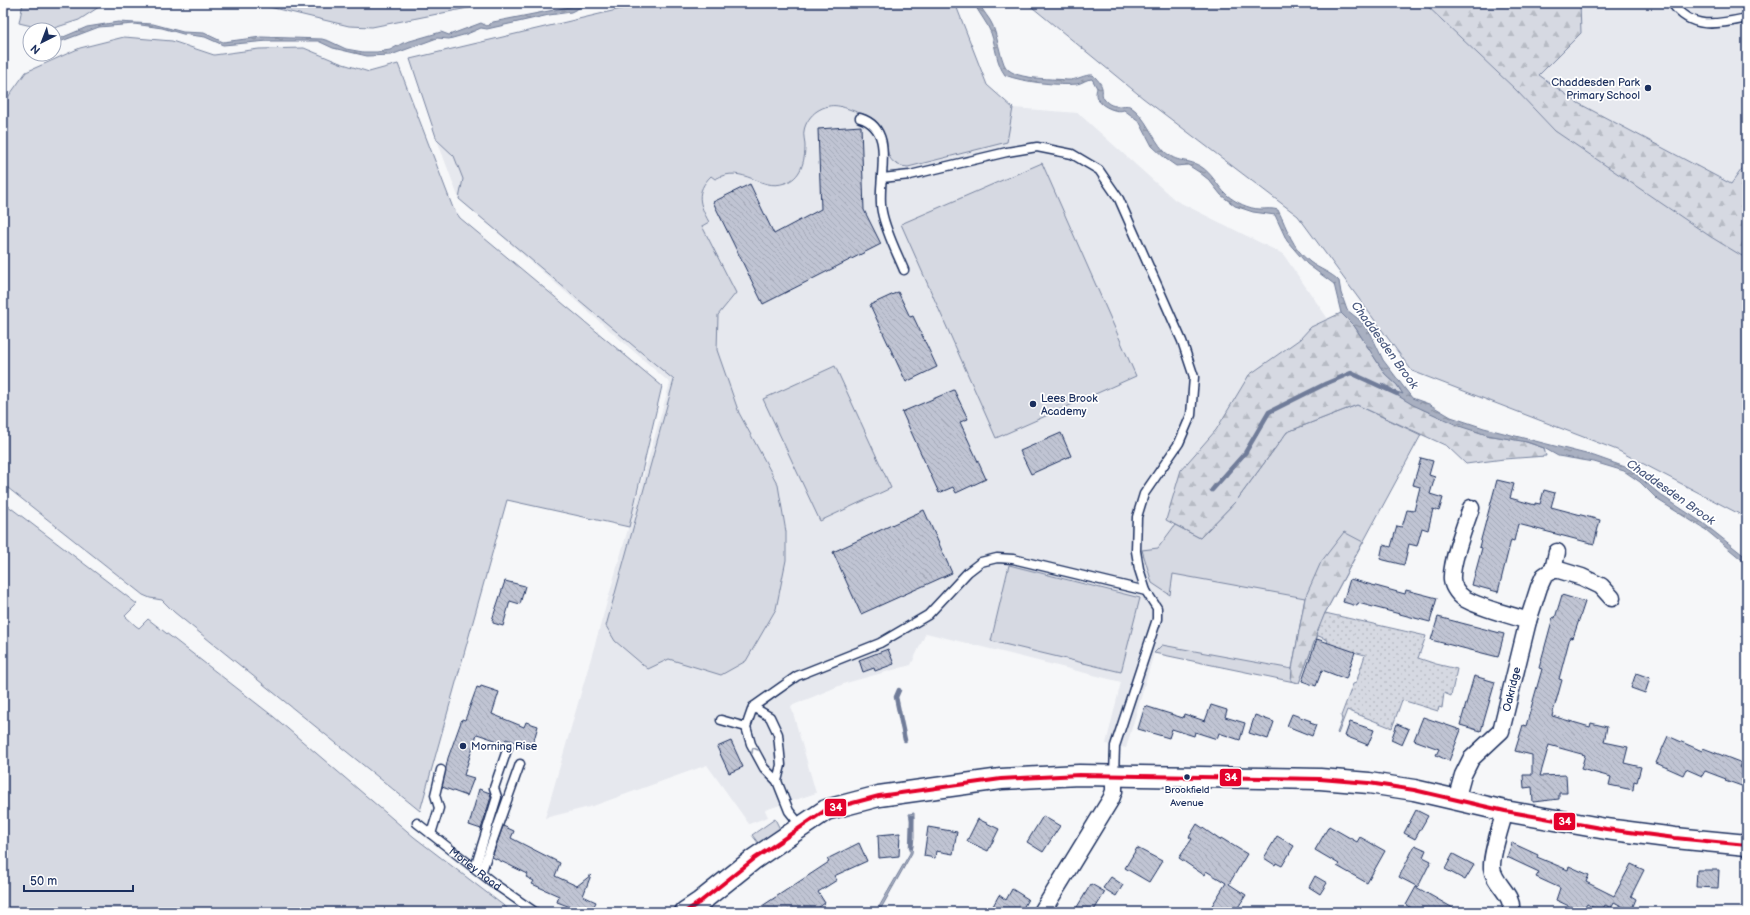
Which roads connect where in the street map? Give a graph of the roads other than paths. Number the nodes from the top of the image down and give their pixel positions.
1 (1672, 3) edge
2 (1747, 18) edge
3 (860, 118) dead end
4 (882, 178) junction
5 (904, 270) dead end
6 (1471, 508) dead end
7 (1557, 552) dead end
8 (1553, 570) junction
9 (1146, 591) junction
10 (1612, 598) dead end
11 (1528, 621) junction
12 (753, 707) junction
13 (721, 720) dead end
14 (746, 727) junction
15 (508, 747) dead end
16 (520, 764) dead end
17 (441, 770) dead end
18 (1114, 775) junction
19 (777, 781) junction
20 (1456, 800) junction
21 (1505, 811) junction
22 (417, 823) dead end
23 (801, 826) junction
24 (431, 834) junction
25 (1747, 845) edge
26 (478, 871) junction
27 (535, 912) edge
28 (685, 912) edge
29 (1042, 912) edge
30 (1511, 912) edge

1 - 2 lane
3 - 4 lane
4 - 5 lane
4 - 9 lane
6 - 11 street
7 - 8 street, Oakridge
8 - 10 street
8 - 11 street, Oakridge
9 - 12 lane
9 - 18 lane
11 - 20 street, Oakridge
12 - 14 lane
12 - 19 lane
13 - 14 lane
19 -> 14 lane
15 - 26 lane
16 - 26 lane
17 - 24 lane
18 - 20 street
18 - 23 street
18 - 29 street
19 - 23 lane
20 - 21 street
21 - 25 street
21 - 30 street
22 - 24 lane, Morley Road
23 - 28 street
24 - 26 lane, Morley Road
26 - 27 lane, Morley Road

